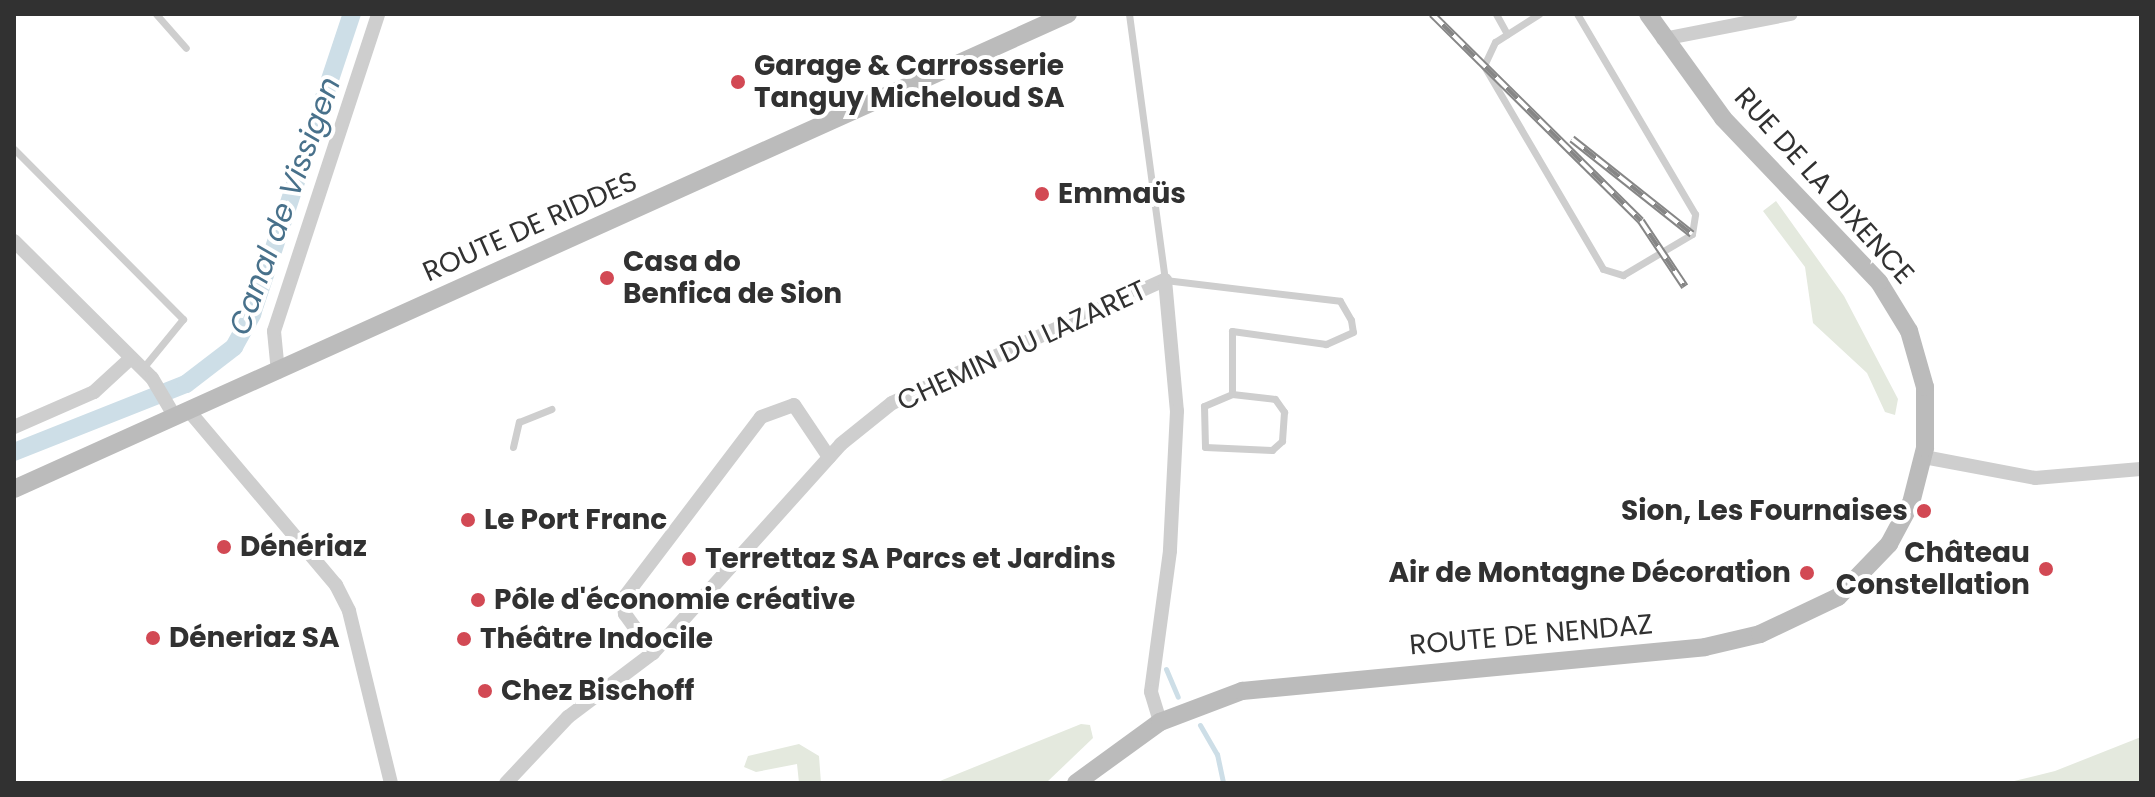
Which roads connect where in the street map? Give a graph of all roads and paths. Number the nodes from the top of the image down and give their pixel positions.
1 (156, 14) edge
2 (378, 14) edge
3 (1068, 14) edge
4 (1129, 14) edge
5 (1496, 14) edge
6 (1539, 14) edge
7 (1577, 14) edge
8 (1648, 14) edge
9 (1791, 14) edge
10 (1507, 34) junction
11 (1663, 39) junction
12 (186, 48) dead end
13 (14, 149) edge
14 (14, 241) edge
15 (1165, 280) junction
16 (131, 358) junction
17 (278, 372) junction
18 (147, 373) junction
19 (1232, 394) junction
20 (552, 409) dead end
21 (177, 410) junction
22 (14, 427) edge
23 (513, 447) dead end
24 (829, 457) junction
25 (1924, 457) junction
26 (2141, 469) edge
27 (14, 489) edge
28 (653, 653) junction
29 (1157, 714) junction
30 (391, 783) edge
31 (506, 783) edge
32 (1076, 783) edge

1 - 12 lane
2 - 17 street
3 - 17 main road, ROUTE DE RIDDES
4 - 15 lane
5 - 10 lane
6 - 10 lane
7 - 10 lane
8 - 11 main road, RUE DE LA DIXENCE
9 - 11 street
11 - 25 main road, RUE DE LA DIXENCE
13 - 18 lane
14 - 16 street
15 - 19 lane
15 - 24 street, CHEMIN DU LAZARET
15 - 29 street
16 - 18 street
16 - 22 street
17 - 21 main road, ROUTE DE RIDDES
18 - 21 street
19 - 19 lane
20 - 23 lane
21 - 27 main road, ROUTE DE RIDDES
21 - 30 street
24 - 28 street, CHEMIN DU LAZARET
24 - 28 street
25 - 26 street
25 - 29 main road, ROUTE DE NENDAZ
28 - 31 street, CHEMIN DU LAZARET
29 - 32 main road, ROUTE DE NENDAZ

